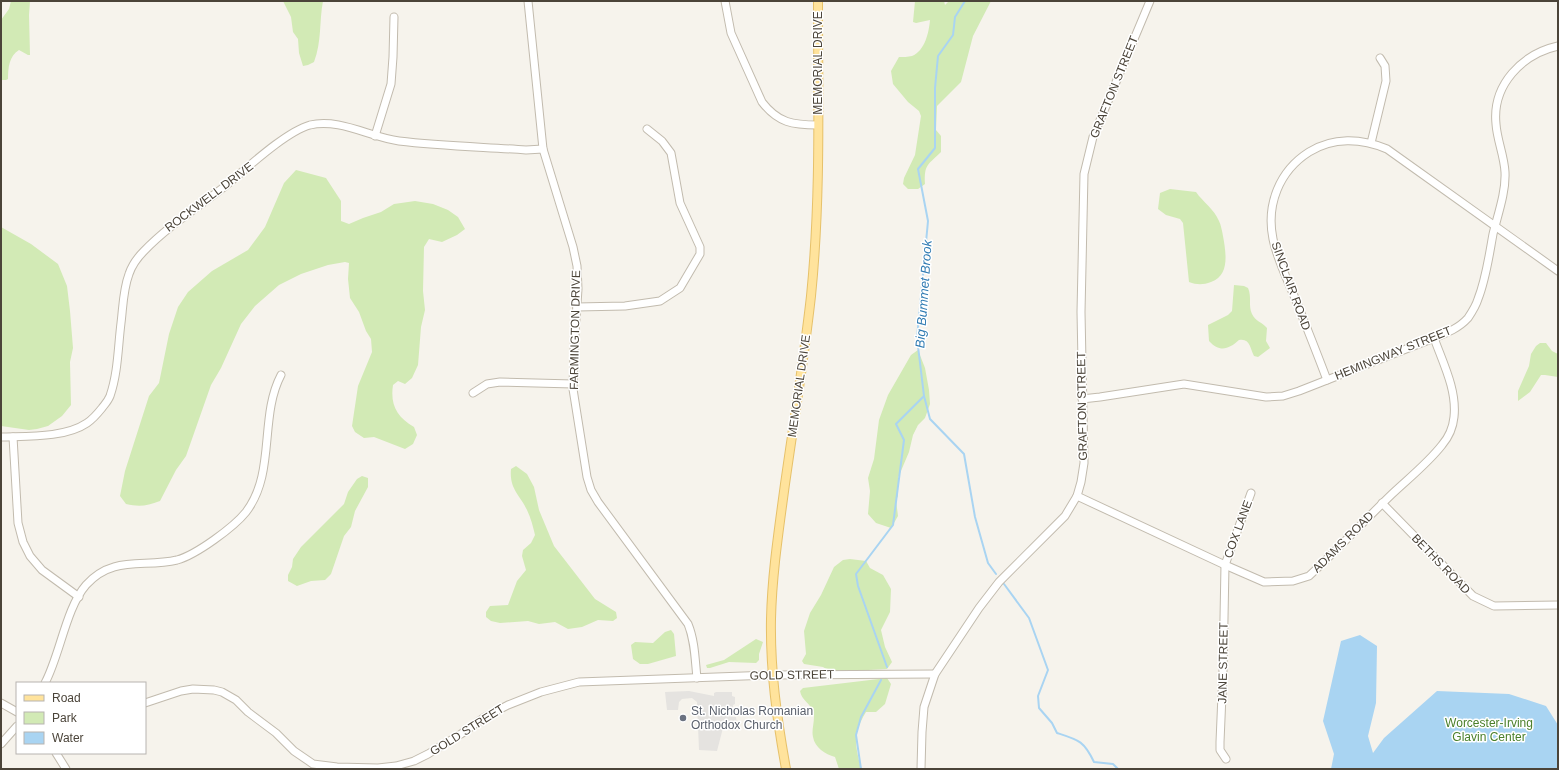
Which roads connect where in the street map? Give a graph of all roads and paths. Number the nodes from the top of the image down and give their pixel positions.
1 (528, 1) edge
2 (725, 1) edge
3 (818, 1) edge
4 (1150, 1) edge
5 (394, 17) dead end
6 (1558, 46) edge
7 (1380, 58) dead end
8 (818, 125) junction
9 (647, 129) dead end
10 (375, 136) junction
11 (1371, 143) junction
12 (543, 149) junction
13 (1495, 226) junction
14 (1558, 271) edge
15 (577, 307) junction
16 (1434, 338) junction
17 (281, 375) dead end
18 (1327, 380) junction
19 (573, 384) junction
20 (473, 393) dead end
21 (1082, 399) junction
22 (1, 437) edge
23 (13, 437) junction
24 (1251, 493) dead end
25 (1077, 496) junction
26 (1382, 503) junction
27 (1224, 565) junction
28 (79, 597) junction
29 (1558, 605) edge
30 (935, 674) junction
31 (772, 675) junction
32 (697, 678) junction
33 (45, 682) edge
34 (146, 702) edge
35 (1, 703) edge
36 (16, 711) edge
37 (16, 727) edge
38 (1, 744) edge
39 (57, 754) edge
40 (1226, 759) dead end
41 (393, 768) edge
42 (66, 769) edge
43 (786, 769) edge
44 (921, 769) edge

1 - 12 street, FARMINGTON DRIVE
2 - 8 street
3 - 8 main road, MEMORIAL DRIVE
4 - 21 street, GRAFTON STREET
5 - 10 street
6 - 13 street, HEMINGWAY STREET
7 - 11 street
8 - 31 main road, MEMORIAL DRIVE
9 - 15 street
10 - 12 street, ROCKWELL DRIVE
10 - 23 street, ROCKWELL DRIVE
11 - 13 street, SINCLAIR ROAD
11 - 18 street, SINCLAIR ROAD
12 - 15 street, FARMINGTON DRIVE
13 - 14 street, SINCLAIR ROAD
13 - 16 street, HEMINGWAY STREET
15 - 19 street, FARMINGTON DRIVE
16 - 18 street, HEMINGWAY STREET
16 - 26 street, ADAMS ROAD
17 - 28 street
18 - 21 street, HEMINGWAY STREET
19 - 20 street
19 - 32 street, FARMINGTON DRIVE
21 - 25 street, GRAFTON STREET
22 - 23 street, ROCKWELL DRIVE
23 - 28 street
24 - 27 street, COX LANE
25 - 27 street, ADAMS ROAD
25 - 30 street, GRAFTON STREET
26 - 27 street, ADAMS ROAD
26 - 29 street, BETHS ROAD
27 - 40 street, JANE STREET
28 - 33 street
30 - 31 street, GOLD STREET
30 - 44 street, GRAFTON STREET
31 - 32 street, GOLD STREET
31 - 43 main road, MEMORIAL DRIVE
32 - 41 street, GOLD STREET
34 - 41 street, GOLD STREET
35 - 36 street
37 - 38 street
39 - 42 street

